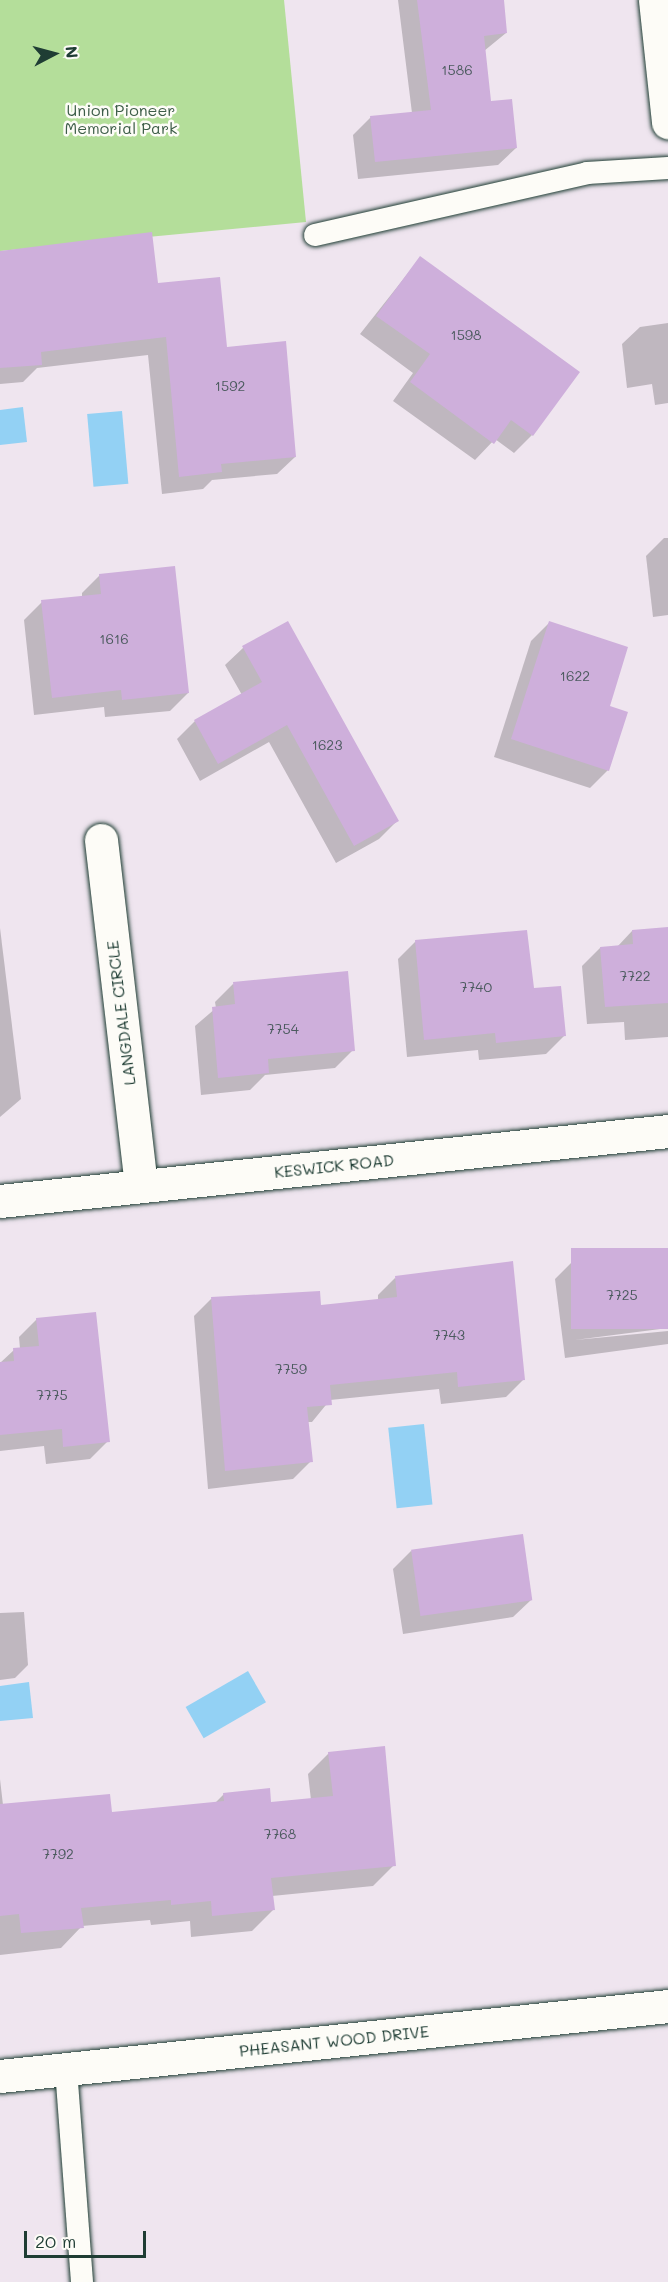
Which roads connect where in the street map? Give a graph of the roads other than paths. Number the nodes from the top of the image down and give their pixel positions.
1 (655, 0) edge
2 (668, 122) edge
3 (668, 168) edge
4 (315, 236) dead end
5 (101, 840) dead end
6 (668, 1131) edge
7 (141, 1186) junction
8 (0, 1201) edge
9 (668, 2006) edge
10 (66, 2069) junction
11 (0, 2076) edge
12 (82, 2282) edge

1 - 2 street
3 - 4 lane
5 - 7 street, LANGDALE CIRCLE
6 - 7 street, KESWICK ROAD
7 - 8 street, KESWICK ROAD
9 - 10 street, PHEASANT WOOD DRIVE
10 - 11 street, PHEASANT WOOD DRIVE
10 - 12 lane

